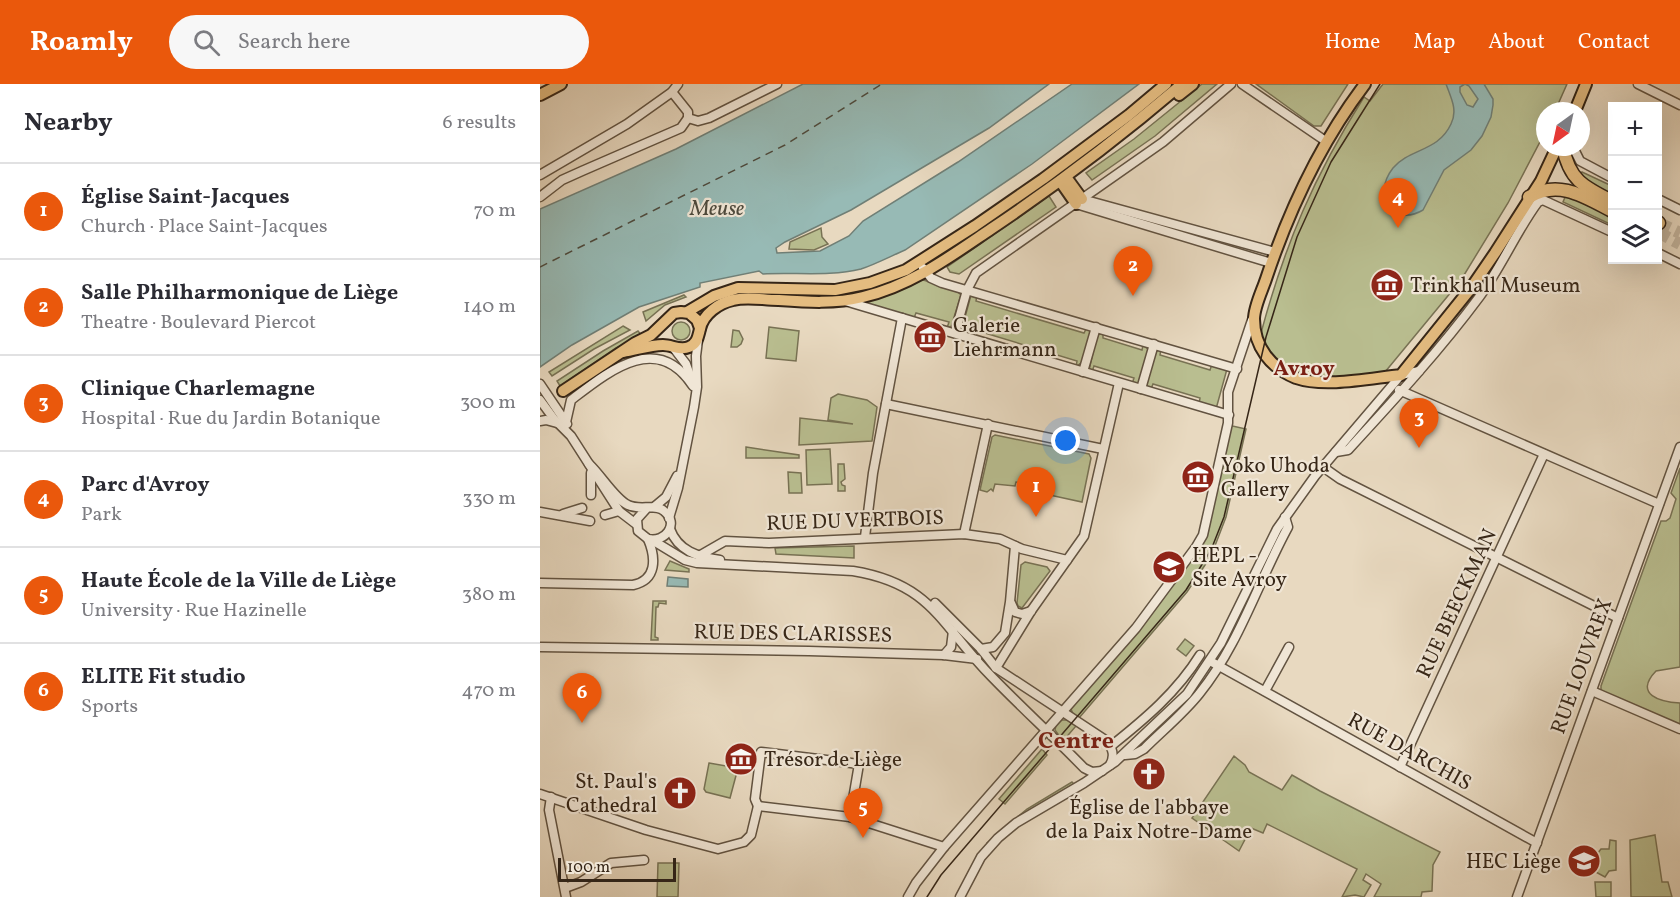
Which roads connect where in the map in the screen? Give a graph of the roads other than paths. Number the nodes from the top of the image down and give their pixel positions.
1 (546, 84) edge
2 (561, 84) edge
3 (678, 84) edge
4 (777, 84) edge
5 (1155, 84) edge
6 (1166, 84) edge
7 (1182, 84) edge
8 (1193, 84) edge
9 (1242, 84) edge
10 (1356, 84) edge
11 (1365, 84) edge
12 (1586, 84) edge
13 (1638, 84) edge
14 (1230, 85) edge
15 (540, 86) edge
16 (672, 92) junction
17 (540, 94) edge
18 (1579, 102) edge
19 (1351, 103) junction
20 (1680, 105) edge
21 (1143, 117) junction
22 (688, 118) junction
23 (1118, 123) junction
24 (1327, 142) junction
25 (1553, 156) edge
26 (1564, 156) edge
27 (1578, 156) edge
28 (540, 175) edge
29 (1608, 176) edge
30 (1063, 179) junction
31 (540, 196) edge
32 (1608, 199) edge
33 (1534, 200) junction
34 (1079, 201) junction
35 (1662, 201) edge
36 (1098, 207) junction
37 (1610, 210) edge
38 (1680, 210) edge
39 (1608, 230) edge
40 (1255, 248) junction
41 (1275, 252) junction
42 (1662, 255) edge
43 (1252, 257) junction
44 (1271, 263) junction
45 (1680, 264) edge
46 (922, 267) junction
47 (967, 290) junction
48 (845, 301) junction
49 (687, 312) junction
50 (1253, 317) junction
51 (902, 318) junction
52 (666, 319) junction
53 (1096, 327) junction
54 (955, 333) junction
55 (699, 334) junction
56 (1154, 344) junction
57 (672, 346) junction
58 (623, 352) junction
59 (1237, 369) junction
60 (1419, 371) junction
61 (1083, 372) junction
62 (1401, 375) junction
63 (1119, 383) junction
64 (540, 384) edge
65 (1392, 385) junction
66 (693, 386) junction
67 (1141, 390) junction
68 (563, 391) dead end
69 (1401, 392) junction
70 (695, 396) junction
71 (540, 400) edge
72 (886, 405) junction
73 (1229, 415) junction
74 (540, 421) edge
75 (562, 423) junction
76 (988, 424) junction
77 (1680, 447) edge
78 (1103, 449) junction
79 (1336, 452) junction
80 (1544, 454) junction
81 (590, 464) junction
82 (1323, 467) junction
83 (680, 470) junction
84 (591, 495) dead end
85 (1659, 504) junction
86 (582, 508) dead end
87 (650, 508) junction
88 (619, 511) junction
89 (540, 512) edge
90 (560, 515) junction
91 (605, 515) dead end
92 (1285, 517) junction
93 (669, 518) junction
94 (590, 520) dead end
95 (636, 524) junction
96 (669, 529) junction
97 (964, 534) junction
98 (866, 537) junction
99 (651, 540) junction
100 (1015, 546) junction
101 (699, 556) junction
102 (1498, 557) junction
103 (1067, 560) junction
104 (540, 583) edge
105 (1010, 602) junction
106 (1031, 611) junction
107 (1618, 618) junction
108 (953, 631) junction
109 (540, 646) edge
110 (1289, 647) dead end
111 (981, 650) junction
112 (944, 655) junction
113 (1200, 656) dead end
114 (973, 658) junction
115 (1209, 661) junction
116 (1218, 667) junction
117 (996, 668) junction
118 (1592, 690) junction
119 (1265, 691) junction
120 (1062, 711) junction
121 (1680, 729) edge
122 (1046, 730) junction
123 (1111, 746) junction
124 (1124, 755) junction
125 (1400, 766) junction
126 (1107, 769) junction
127 (540, 794) edge
128 (551, 797) junction
129 (758, 806) junction
130 (850, 817) junction
131 (1537, 843) junction
132 (944, 847) junction
133 (644, 860) dead end
134 (565, 893) edge
135 (908, 897) edge
136 (960, 897) edge
137 (1517, 897) edge

1 - 15 main road
2 - 17 main road
3 - 16 street
4 - 22 street
5 - 23 main road
6 - 23 main road
7 - 21 main road
8 - 21 main road
9 - 24 street
10 - 19 main road
11 - 19 main road
12 - 18 main road
13 - 20 street
14 - 34 street
16 - 22 street
16 - 28 street
19 - 24 main road
21 - 30 main road
22 - 31 street
23 - 46 main road
24 - 41 main road
25 - 33 main road
26 - 32 highway
27 - 29 street
30 - 34 main road
30 - 46 main road
33 - 37 highway
33 - 39 street
33 - 60 street
33 - 62 main road
34 - 36 street
34 - 47 street
35 - 38 street
36 - 40 street
36 - 43 street
40 - 41 street
40 - 43 street
41 - 44 main road
42 - 45 street
43 - 44 street
44 - 50 main road
46 - 47 street
46 - 48 main road
46 - 49 main road
47 - 53 street
47 - 54 street
48 - 51 street
48 - 55 main road
49 - 52 main road
49 - 55 main road
50 - 59 street
50 - 62 main road
51 - 54 street
51 - 72 street
52 - 57 main road
52 - 58 main road
53 - 56 street
53 - 61 street
54 - 61 street
55 - 57 main road
55 - 70 street
56 - 59 street
56 - 67 street
57 - 58 main road
57 - 66 street
58 - 68 main road
59 - 73 street
60 - 62 street
60 - 69 street
61 - 63 street
62 - 65 street
63 - 67 street
63 - 78 street
64 - 75 street
65 - 69 street
65 - 79 street
66 - 70 street
66 - 75 street
67 - 73 street
69 - 79 street
69 - 80 street
70 - 83 street
71 - 75 street
72 - 76 street
72 - 98 street
73 - 120 street
74 - 75 street
75 - 81 street
76 - 78 street
76 - 97 street
77 - 85 street, RUE LOUVREX
78 - 103 street
79 - 82 street
80 - 85 street
80 - 102 street, RUE BEECKMAN
81 - 84 street
81 - 87 street
81 - 88 street
82 - 92 street
82 - 102 street
83 - 87 street
83 - 93 street
85 - 107 street, RUE LOUVREX
86 - 90 street
87 - 93 street
87 - 95 street
88 - 91 street
88 - 95 street
89 - 90 street
90 - 94 street
92 - 115 street
92 - 116 street
93 - 96 street
95 - 99 street
96 - 99 street
96 - 101 street
97 - 98 street, RUE DU VERTBOIS
97 - 100 street, RUE DU VERTBOIS
98 - 101 street, RUE DU VERTBOIS
99 - 104 street
99 - 108 street
100 - 103 street, RUE DU VERTBOIS
100 - 105 street
101 - 111 street
102 - 107 street
102 - 125 street, RUE BEECKMAN
103 - 106 street
105 - 106 street
105 - 111 street
106 - 117 street
107 - 118 street, RUE LOUVREX
108 - 112 street
108 - 114 street
109 - 112 street, RUE DES CLARISSES
110 - 119 street
111 - 117 street
112 - 114 street, RUE DES CLARISSES
113 - 123 street
114 - 117 street
114 - 122 street
115 - 116 street, RUE DARCHIS
115 - 124 street
116 - 119 street, RUE DARCHIS
116 - 124 street
117 - 120 street
118 - 121 street
118 - 131 street, RUE LOUVREX
119 - 125 street, RUE DARCHIS
120 - 122 street
120 - 123 street
122 - 126 street
122 - 132 street
123 - 126 street
124 - 126 street
125 - 131 street, RUE DARCHIS
126 - 136 street
127 - 128 street
128 - 129 street
128 - 134 street
129 - 130 street
129 - 130 street
130 - 132 street
131 - 137 street, RUE LOUVREX
132 - 135 street
133 - 134 street

